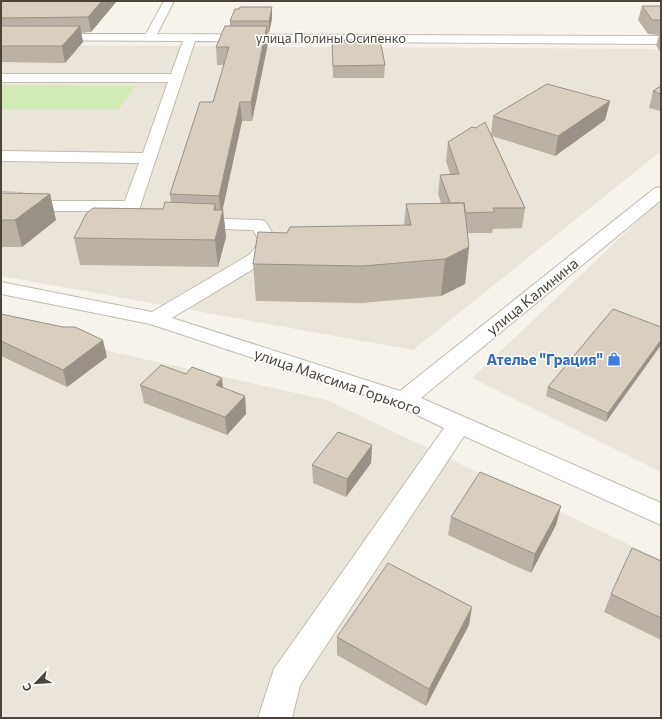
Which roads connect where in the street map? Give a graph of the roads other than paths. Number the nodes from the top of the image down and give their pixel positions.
1 (169, 1) edge
2 (1, 36) edge
3 (150, 37) junction
4 (190, 38) junction
5 (661, 40) edge
6 (1, 78) edge
7 (176, 78) junction
8 (1, 156) edge
9 (148, 158) junction
10 (661, 192) edge
11 (1, 197) edge
12 (132, 206) junction
13 (158, 222) edge
14 (181, 223) edge
15 (1, 288) edge
16 (155, 319) junction
17 (404, 400) junction
18 (458, 426) junction
19 (661, 515) edge
20 (274, 718) edge

1 - 3 street
2 - 3 street, улица Полины Осипенко
3 - 4 street, улица Полины Осипенко
4 - 5 street, улица Полины Осипенко
4 - 7 street
6 - 7 street
7 - 9 street
8 - 9 street
9 - 12 street
10 - 17 street, улица Калинина
11 - 12 street
12 - 13 street
14 - 16 street
15 - 16 street, улица Максима Горького
16 - 17 street, улица Максима Горького
17 - 18 street, улица Максима Горького
18 - 19 street, улица Максима Горького
18 - 20 street

